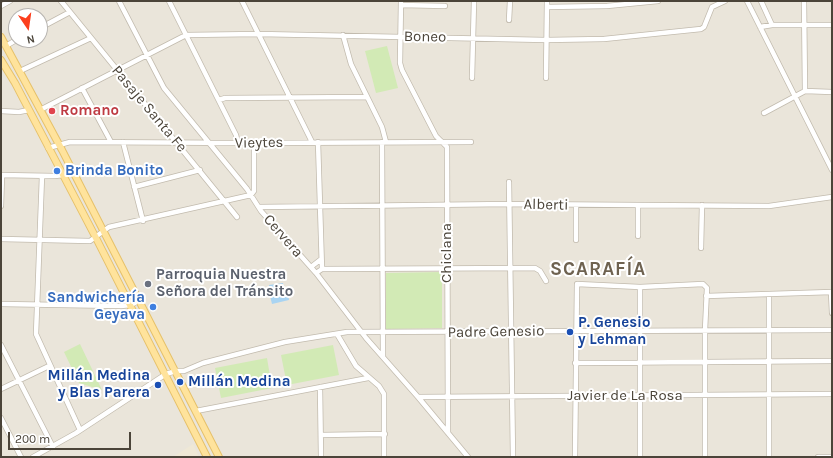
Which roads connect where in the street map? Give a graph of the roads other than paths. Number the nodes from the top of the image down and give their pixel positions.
1 (10, 1) edge
2 (61, 1) edge
3 (119, 1) edge
4 (169, 1) edge
5 (242, 1) edge
6 (474, 1) edge
7 (510, 1) edge
8 (547, 1) edge
9 (658, 1) edge
10 (724, 1) edge
11 (747, 1) edge
12 (761, 1) edge
13 (804, 1) edge
14 (401, 3) edge
15 (1, 6) edge
16 (445, 6) dead end
17 (547, 7) junction
18 (70, 12) junction
19 (509, 20) dead end
20 (48, 24) edge
21 (772, 25) junction
22 (804, 25) junction
23 (832, 25) edge
24 (760, 27) junction
25 (259, 34) junction
26 (186, 35) junction
27 (343, 35) junction
28 (400, 37) junction
29 (1, 38) edge
30 (91, 38) junction
31 (473, 38) junction
32 (546, 40) junction
33 (6, 46) joint
34 (146, 55) junction
35 (1, 60) edge
36 (118, 70) junction
37 (20, 71) junction
38 (472, 78) dead end
39 (546, 78) dead end
40 (82, 88) junction
41 (804, 91) junction
42 (832, 92) edge
43 (795, 97) junction
44 (367, 98) junction
45 (291, 99) junction
46 (219, 100) junction
47 (29, 110) junction
48 (40, 110) junction
49 (1, 111) edge
50 (764, 112) dead end
51 (110, 142) junction
52 (123, 142) junction
53 (312, 142) junction
54 (318, 142) junction
55 (384, 142) junction
56 (442, 142) junction
57 (471, 142) dead end
58 (178, 143) junction
59 (208, 143) junction
60 (238, 143) junction
61 (59, 144) junction
62 (254, 144) junction
63 (48, 148) junction
64 (200, 170) junction
65 (832, 170) edge
66 (63, 174) junction
67 (2, 176) edge
68 (42, 176) junction
69 (509, 182) dead end
70 (134, 186) junction
71 (251, 195) junction
72 (832, 197) edge
73 (224, 201) junction
74 (510, 204) junction
75 (320, 205) junction
76 (383, 205) junction
77 (447, 205) junction
78 (576, 205) junction
79 (638, 205) junction
80 (702, 205) junction
81 (1, 206) edge
82 (259, 207) junction
83 (237, 217) dead end
84 (143, 221) junction
85 (104, 230) junction
86 (638, 236) dead end
87 (96, 238) junction
88 (1, 239) edge
89 (40, 240) junction
90 (576, 240) dead end
91 (701, 248) dead end
92 (320, 260) junction
93 (311, 267) junction
94 (512, 267) junction
95 (322, 269) junction
96 (384, 269) junction
97 (447, 269) junction
98 (316, 274) junction
99 (546, 281) dead end
100 (640, 287) junction
101 (832, 292) edge
102 (769, 295) junction
103 (706, 296) junction
104 (140, 300) junction
105 (1, 304) edge
106 (37, 304) junction
107 (131, 305) junction
108 (832, 313) edge
109 (705, 330) junction
110 (768, 330) junction
111 (832, 330) edge
112 (576, 331) junction
113 (639, 331) junction
114 (384, 332) junction
115 (447, 332) junction
116 (512, 332) junction
117 (362, 333) junction
118 (337, 334) junction
119 (1, 345) edge
120 (383, 356) junction
121 (832, 361) edge
122 (768, 362) junction
123 (576, 363) junction
124 (640, 363) junction
125 (704, 363) junction
126 (49, 366) junction
127 (176, 371) junction
128 (166, 374) junction
129 (368, 378) junction
130 (19, 380) junction
131 (320, 387) junction
132 (1, 389) edge
133 (769, 394) junction
134 (832, 394) edge
135 (705, 395) junction
136 (449, 396) junction
137 (512, 396) junction
138 (576, 396) junction
139 (640, 396) junction
140 (418, 397) junction
141 (196, 411) junction
142 (1, 418) edge
143 (80, 430) junction
144 (448, 433) junction
145 (385, 434) junction
146 (321, 435) junction
147 (53, 446) junction
148 (21, 457) edge
149 (33, 457) edge
150 (207, 457) edge
151 (219, 457) edge
152 (321, 457) edge
153 (384, 457) edge
154 (468, 457) edge
155 (513, 457) edge
156 (575, 457) edge
157 (640, 457) edge
158 (704, 457) edge
159 (769, 457) edge
160 (818, 457) edge
161 (832, 457) edge

1 - 15 street
2 - 18 street, Pasaje Santa Fe
3 - 34 street, Cervera
4 - 26 street
5 - 25 street
6 - 31 street
7 - 19 street
8 - 17 street
9 - 17 street
10 - 32 street, Boneo
11 - 24 street
12 - 21 street
13 - 22 street
14 - 16 street
14 - 28 street, Chiclana
17 - 32 street
18 - 20 street
18 - 30 street, Pasaje Santa Fe
21 - 22 street
21 - 24 street
22 - 23 street
22 - 41 street
24 - 43 street
25 - 26 street, Boneo
25 - 27 street, Boneo
25 - 45 street
26 - 34 street, Boneo
26 - 46 street
27 - 28 street, Boneo
27 - 44 street
28 - 31 street, Boneo
28 - 56 street, Chiclana
29 - 33 main road
30 - 36 street, Pasaje Santa Fe
30 - 37 street
31 - 32 street, Boneo
31 - 38 street
32 - 39 street
33 - 37 main road
34 - 36 street, Boneo
34 - 59 street, Cervera
35 - 47 main road
36 - 40 street, Boneo
36 - 58 street, Pasaje Santa Fe
37 - 48 main road
40 - 48 street, Boneo
40 - 51 street
41 - 42 street
41 - 43 street
43 - 50 street
43 - 65 street
44 - 45 street
44 - 55 street
45 - 46 street
45 - 53 street
46 - 60 street
47 - 49 street
47 - 63 main road
48 - 61 main road
51 - 52 street, Vieytes
51 - 61 street, Vieytes
52 - 58 street, Vieytes
52 - 70 street
53 - 54 street, Vieytes
53 - 62 street, Vieytes
54 - 55 street, Vieytes
54 - 75 street
55 - 56 street, Vieytes
55 - 76 street
56 - 57 street, Vieytes
56 - 77 street, Chiclana
58 - 59 street, Vieytes
58 - 64 street, Pasaje Santa Fe
59 - 60 street, Vieytes
59 - 71 street, Cervera
60 - 62 street, Vieytes
61 - 63 street, Vieytes
61 - 85 main road
62 - 71 street
63 - 66 main road
64 - 70 street
64 - 73 street, Pasaje Santa Fe
66 - 68 street
66 - 87 main road
67 - 68 street
67 - 81 street
68 - 89 street
69 - 74 street
70 - 84 street
71 - 73 street
71 - 82 street, Cervera
72 - 80 street, Alberti
73 - 83 street, Pasaje Santa Fe
73 - 84 street
74 - 77 street, Alberti
74 - 78 street, Alberti
74 - 94 street
75 - 76 street, Alberti
75 - 82 street, Alberti
75 - 92 street
76 - 77 street, Alberti
76 - 96 street
77 - 97 street, Chiclana
78 - 79 street, Alberti
78 - 90 street
79 - 80 street, Alberti
79 - 86 street
80 - 91 street
82 - 93 street, Cervera
84 - 85 street
85 - 87 street
85 - 104 main road
87 - 89 street
87 - 107 main road
88 - 89 street
89 - 106 street
92 - 93 street
92 - 95 street
93 - 98 street, Cervera
94 - 97 street
94 - 99 street
94 - 116 street
95 - 96 street
95 - 98 street
96 - 97 street
96 - 114 street
97 - 115 street, Chiclana
98 - 117 street, Cervera
100 - 103 street
100 - 112 street
100 - 113 street
101 - 102 street
101 - 108 street
102 - 103 street
102 - 110 street
103 - 109 street
104 - 107 street
104 - 127 main road
105 - 106 street
106 - 107 street
106 - 126 street
107 - 128 main road
109 - 110 street, Padre Genesio
109 - 113 street, Padre Genesio
109 - 125 street
110 - 111 street, Padre Genesio
110 - 122 street
112 - 113 street, Padre Genesio
112 - 116 street, Padre Genesio
112 - 123 street
113 - 124 street
114 - 115 street, Padre Genesio
114 - 117 street, Padre Genesio
114 - 120 street
115 - 116 street, Padre Genesio
115 - 136 street, Chiclana
116 - 137 street
117 - 118 street, Padre Genesio
117 - 120 street, Cervera
118 - 127 street, Padre Genesio
118 - 129 street
119 - 130 street
120 - 140 street, Cervera
121 - 122 street
122 - 125 street
122 - 133 street
123 - 124 street
123 - 138 street
124 - 125 street
124 - 139 street
125 - 135 street
126 - 130 street
126 - 143 street
127 - 128 street, Padre Genesio
127 - 141 main road
128 - 143 street, Padre Genesio
128 - 150 main road
129 - 131 street
129 - 145 street
130 - 132 street
130 - 147 street
131 - 141 street
131 - 146 street
133 - 134 street, Javier de La Rosa
133 - 135 street, Javier de La Rosa
133 - 159 street
135 - 139 street, Javier de La Rosa
135 - 158 street
136 - 137 street, Javier de La Rosa
136 - 140 street, Javier de La Rosa
136 - 144 street, Chiclana
137 - 138 street, Javier de La Rosa
137 - 155 street
138 - 139 street, Javier de La Rosa
138 - 156 street
139 - 157 street
140 - 144 street, Cervera
141 - 151 main road
142 - 148 street
143 - 147 street, Padre Genesio
144 - 154 street, Cervera
145 - 146 street
145 - 153 street
146 - 152 street
147 - 149 street, Padre Genesio
160 - 161 street

